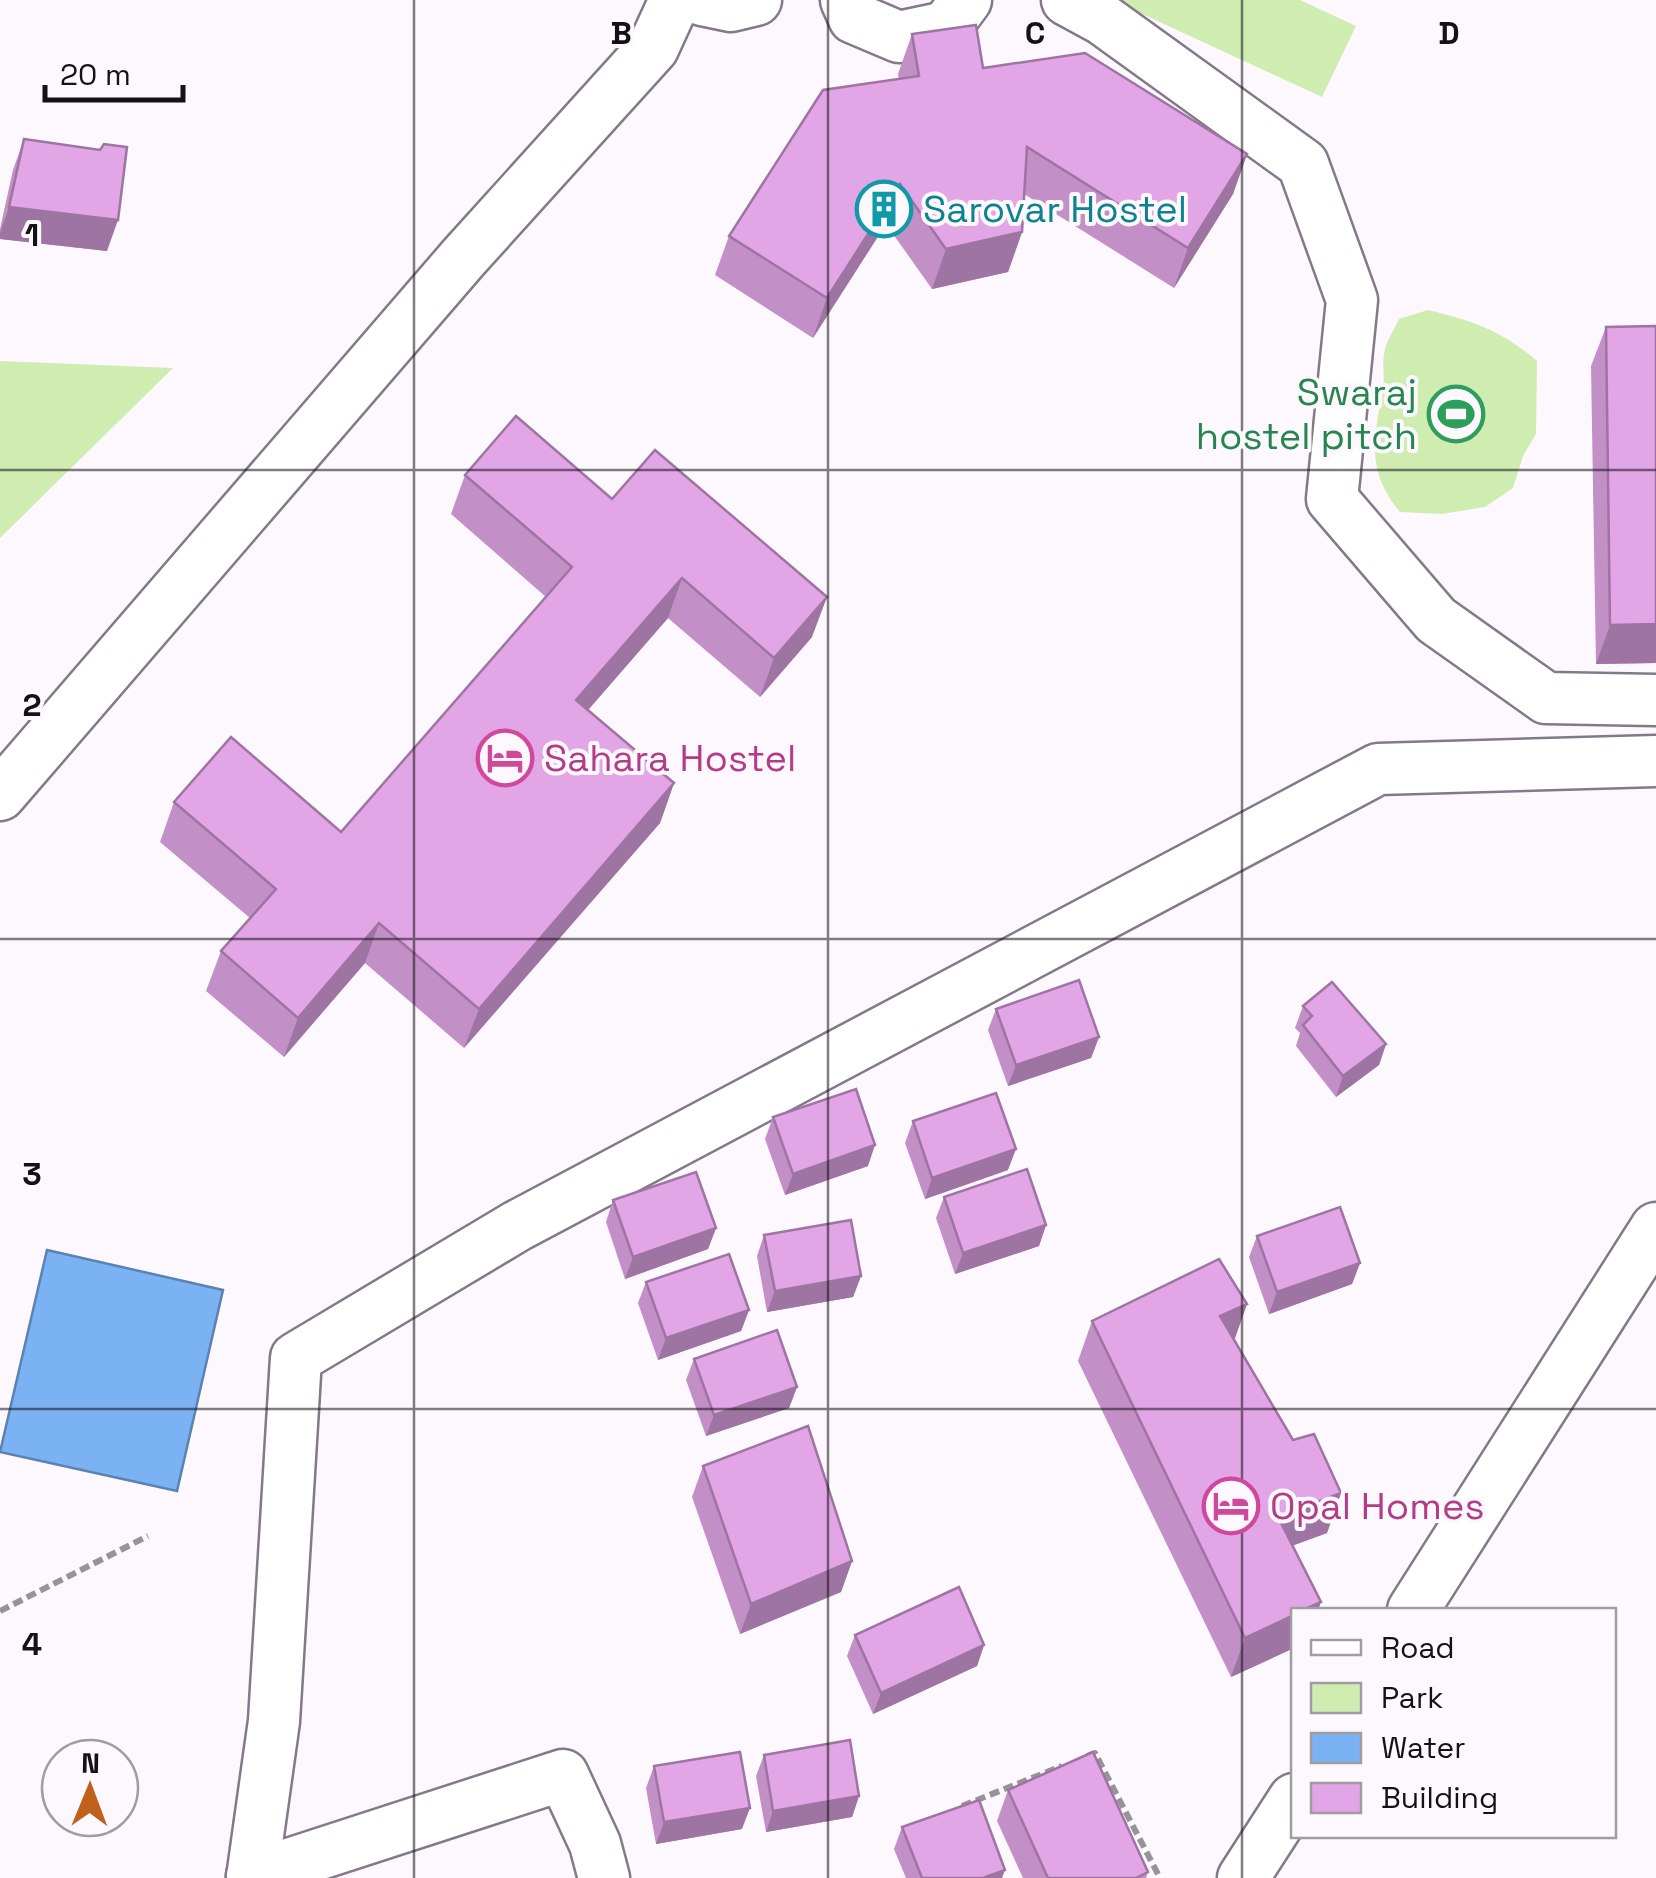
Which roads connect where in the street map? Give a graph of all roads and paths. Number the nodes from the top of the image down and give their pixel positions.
1 (675, 0) edge
2 (702, 0) edge
3 (756, 0) edge
4 (846, 0) edge
5 (966, 0) edge
6 (1067, 0) edge
7 (1656, 700) edge
8 (1656, 761) edge
9 (0, 795) edge
10 (1656, 1228) edge
11 (148, 1536) dead end
12 (1414, 1608) edge
13 (0, 1611) edge
14 (1291, 1804) edge
15 (949, 1811) edge
16 (252, 1877) edge
17 (604, 1878) edge
18 (1160, 1878) edge
19 (1243, 1878) edge

1 - 9 street
2 - 3 street
4 - 5 street
6 - 7 street
8 - 16 street
10 - 12 street
11 - 13 path
14 - 19 street
15 - 18 path
16 - 17 street

